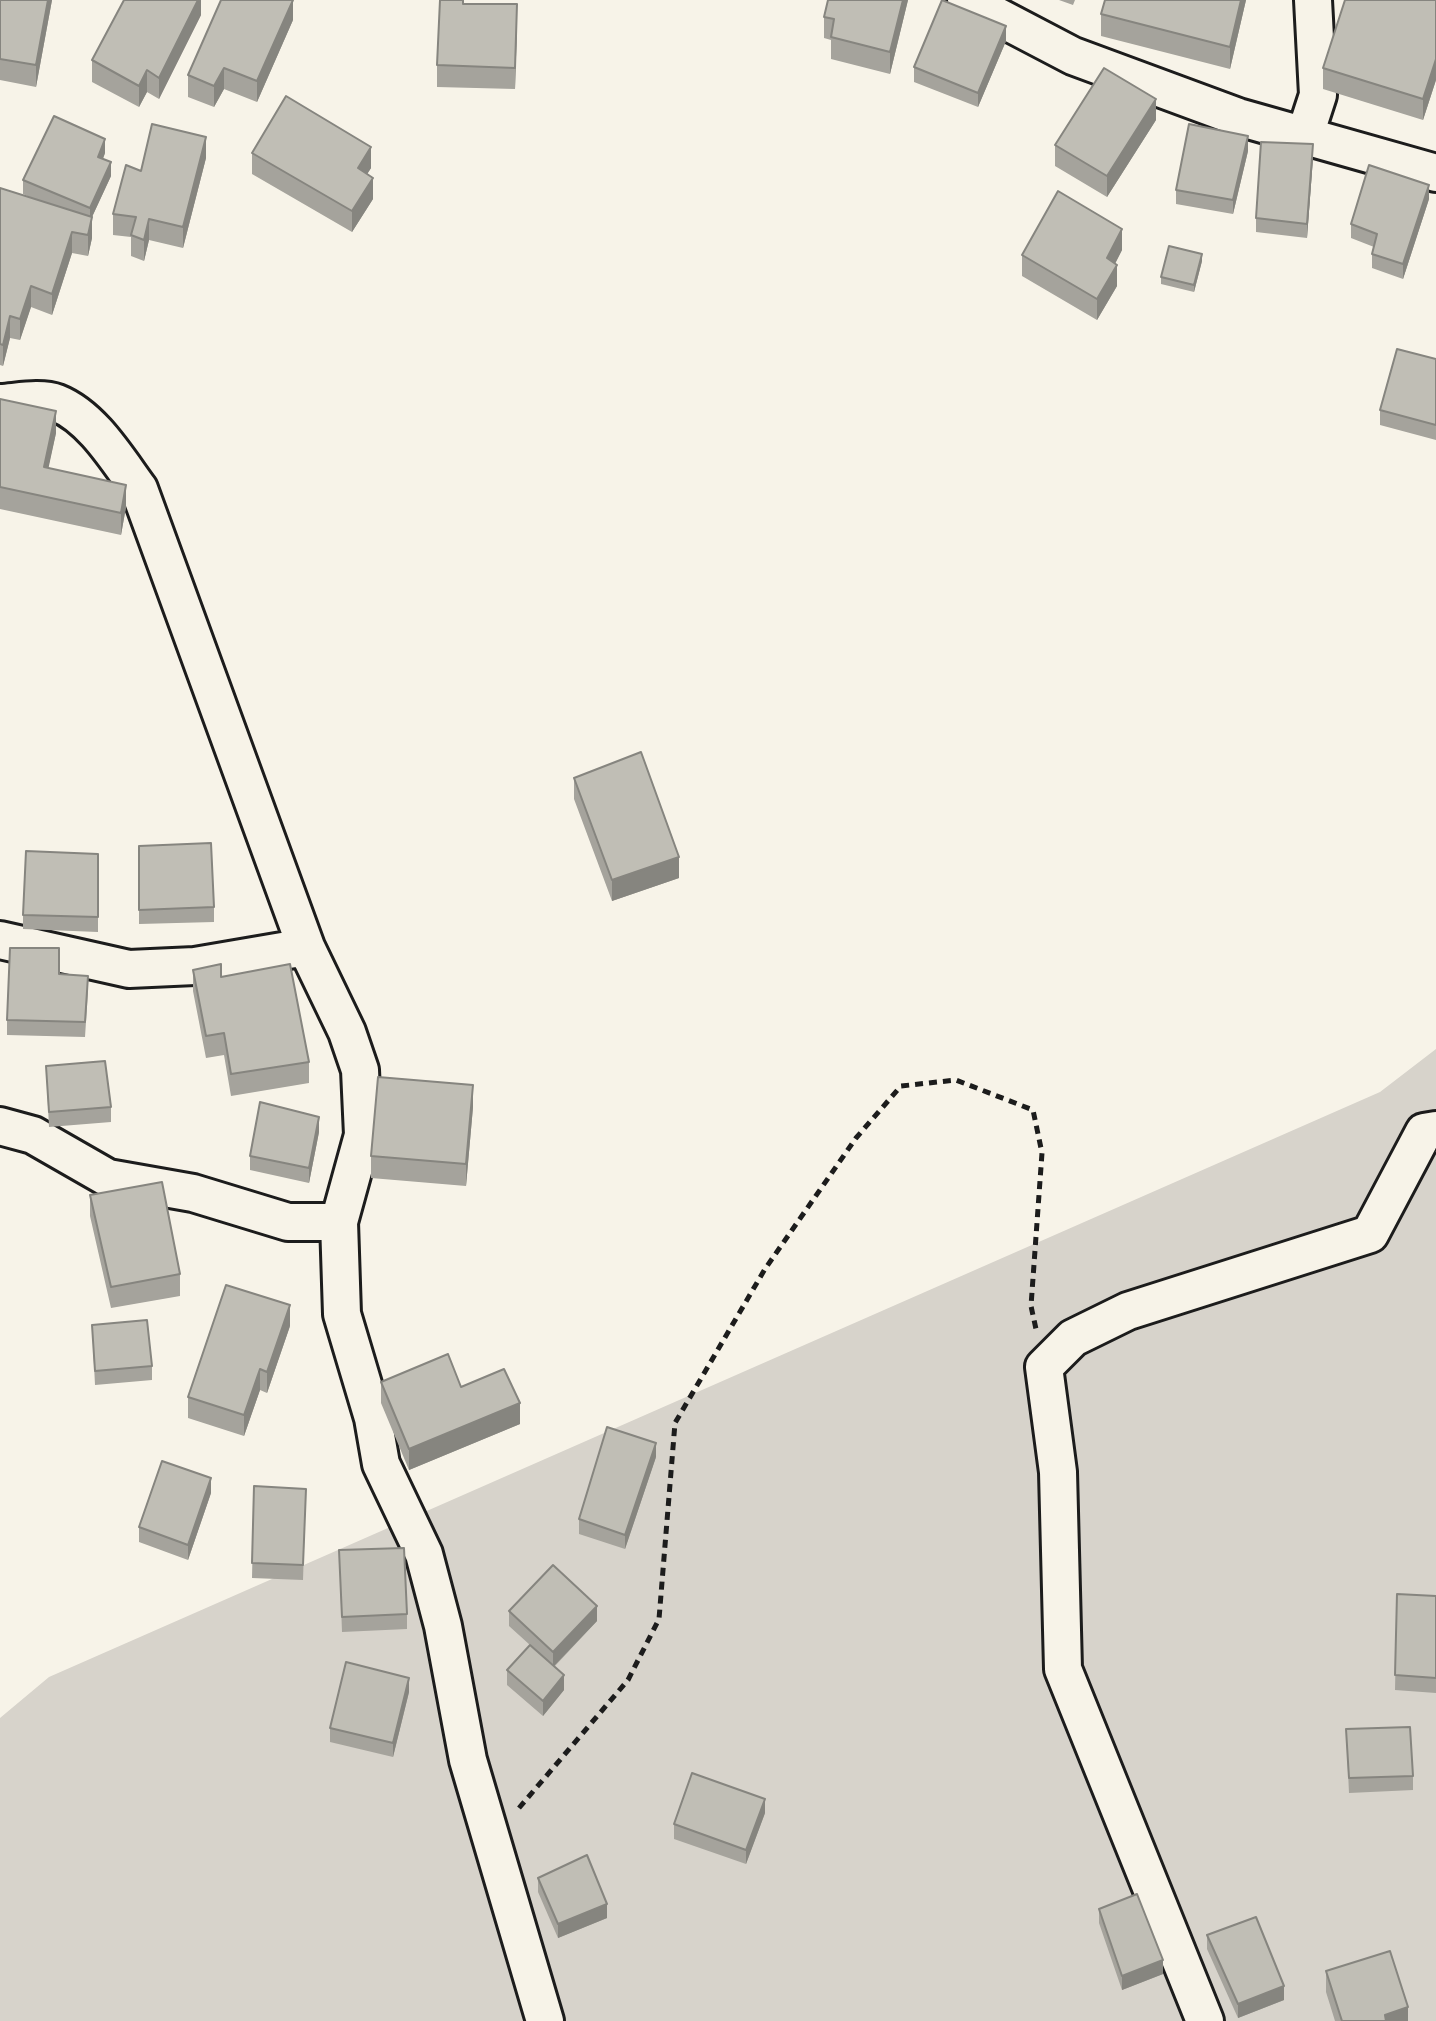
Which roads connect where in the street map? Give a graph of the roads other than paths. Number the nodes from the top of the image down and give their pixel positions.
1 (966, 0) edge
2 (1313, 0) edge
3 (1305, 135) junction
4 (1436, 173) edge
5 (0, 403) edge
6 (0, 940) edge
7 (306, 947) junction
8 (0, 1126) edge
9 (1436, 1130) edge
10 (339, 1222) junction
11 (545, 2021) edge
12 (1205, 2021) edge

1 - 3 street
2 - 3 street
3 - 4 street
5 - 7 street
6 - 7 street
7 - 10 street
8 - 10 street
9 - 12 street
10 - 11 street

